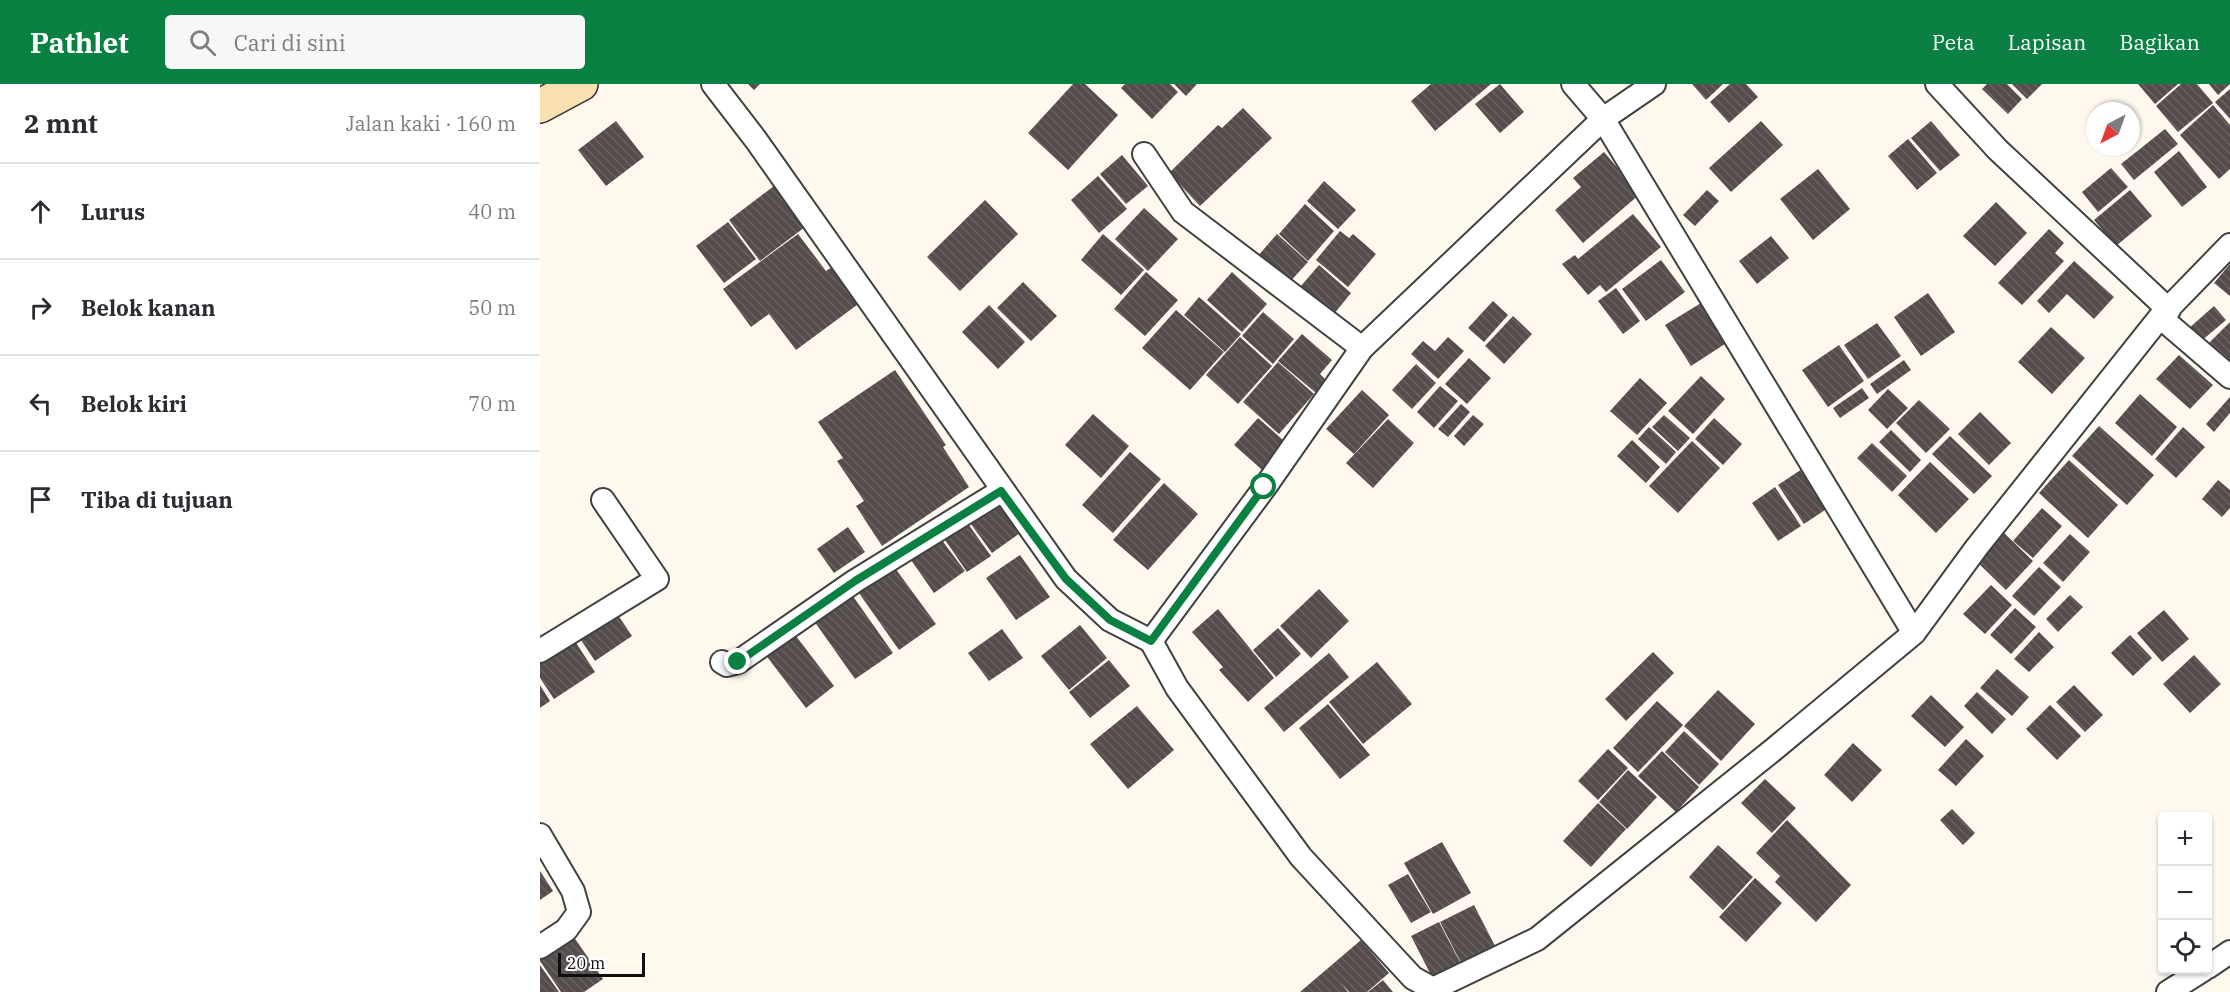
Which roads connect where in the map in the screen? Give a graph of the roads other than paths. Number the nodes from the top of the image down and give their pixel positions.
1 (581, 84) edge
2 (713, 84) edge
3 (1574, 84) edge
4 (1654, 84) edge
5 (1937, 84) edge
6 (540, 106) edge
7 (1603, 119) junction
8 (1144, 154) dead end
9 (2230, 245) edge
10 (2164, 314) junction
11 (1362, 348) junction
12 (2230, 377) edge
13 (1001, 491) junction
14 (603, 500) dead end
15 (1914, 633) junction
16 (1151, 641) junction
17 (540, 651) edge
18 (722, 662) dead end
19 (540, 835) edge
20 (540, 947) edge
21 (2230, 952) edge
22 (2212, 964) edge
23 (2195, 974) edge
24 (2168, 992) edge

1 - 6 street
2 - 13 street
3 - 7 street
4 - 7 street
5 - 10 street
7 - 11 street
7 - 15 street
8 - 11 street
9 - 10 street
10 - 12 street
10 - 15 street
11 - 16 street
13 - 16 street
13 - 18 street
14 - 17 street
15 - 16 street
19 - 20 street
21 - 22 street
23 - 24 street

